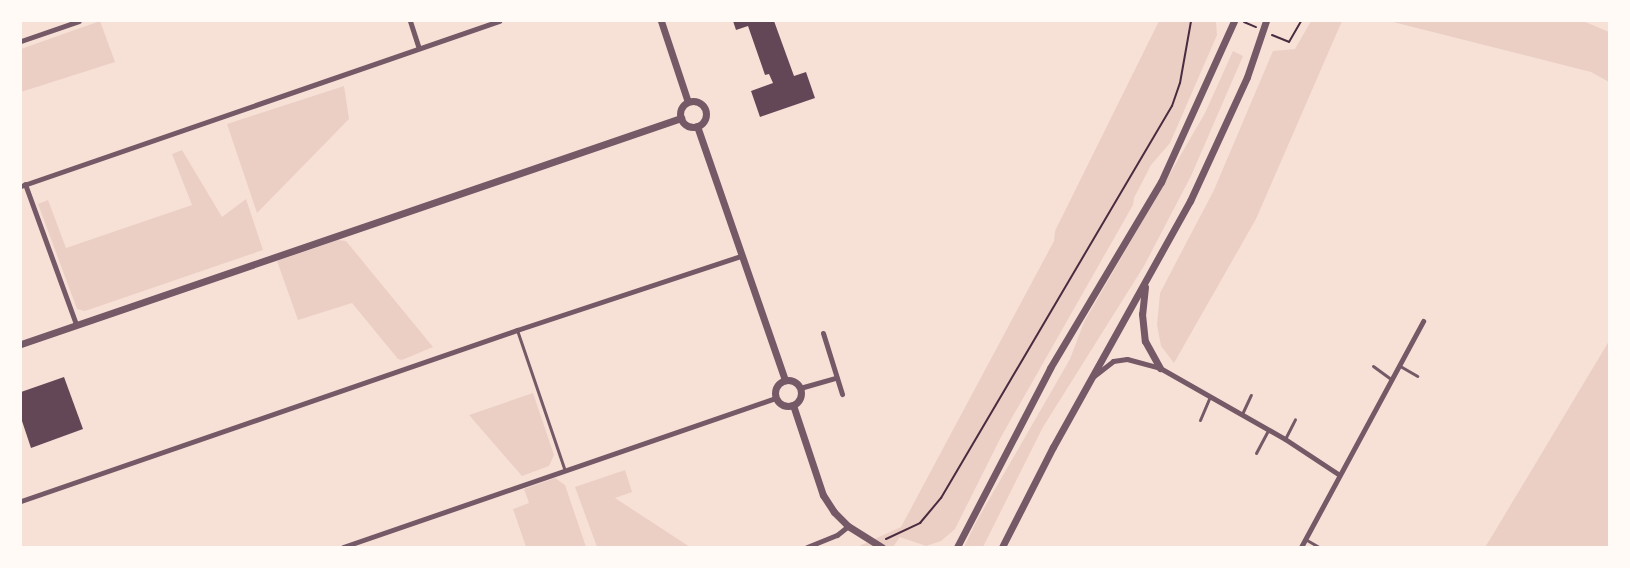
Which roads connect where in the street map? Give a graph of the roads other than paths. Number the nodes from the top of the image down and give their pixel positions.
1 (79, 21) edge
2 (410, 21) edge
3 (499, 21) edge
4 (661, 21) edge
5 (1234, 21) edge
6 (1266, 21) edge
7 (21, 41) edge
8 (419, 48) junction
9 (688, 102) junction
10 (681, 118) junction
11 (697, 126) junction
12 (23, 185) edge
13 (741, 256) junction
14 (1145, 285) junction
15 (1423, 321) dead end
16 (76, 324) junction
17 (517, 330) junction
18 (824, 333) dead end
19 (21, 344) edge
20 (1373, 366) dead end
21 (1400, 366) junction
22 (1160, 368) junction
23 (1093, 376) junction
24 (1418, 376) dead end
25 (836, 378) junction
26 (1392, 379) junction
27 (785, 380) junction
28 (800, 388) junction
29 (842, 394) dead end
30 (1251, 394) dead end
31 (776, 398) junction
32 (1210, 398) junction
33 (794, 405) junction
34 (1242, 414) junction
35 (1295, 419) dead end
36 (1200, 420) dead end
37 (1268, 430) junction
38 (1285, 439) junction
39 (1256, 453) dead end
40 (565, 471) junction
41 (1338, 474) junction
42 (21, 501) edge
43 (848, 526) junction
44 (1305, 540) junction
45 (879, 546) edge
46 (957, 546) edge
47 (344, 547) edge
48 (807, 547) edge
49 (950, 547) edge
50 (1002, 547) edge
51 (1301, 547) edge
52 (1319, 547) edge

1 - 7 street
2 - 8 street
3 - 8 street
4 - 9 street
5 - 46 street
6 - 14 street
8 - 12 street
9 - 10 street
9 - 11 street
10 - 11 street
10 - 16 street
11 - 13 street
12 - 16 street
13 - 17 street
13 - 27 street
14 - 22 street
14 - 23 street
15 - 21 street
16 - 19 street
17 - 40 lane
17 - 42 street
18 - 25 street
20 - 26 lane
21 - 24 lane
21 - 26 street
22 - 23 street
22 - 32 street
23 - 50 street
25 - 28 street
25 - 29 street
26 - 41 street
27 - 28 street
27 - 31 street
28 - 33 street
30 - 34 lane
31 - 33 street
31 - 40 street
32 - 34 street
32 - 36 lane
33 - 43 street
34 - 37 street
35 - 38 lane
37 - 38 street
37 - 39 lane
38 - 41 street
40 - 47 street
41 - 44 street
43 - 45 street
43 - 48 street
44 - 51 street
44 - 52 lane
46 - 49 street

